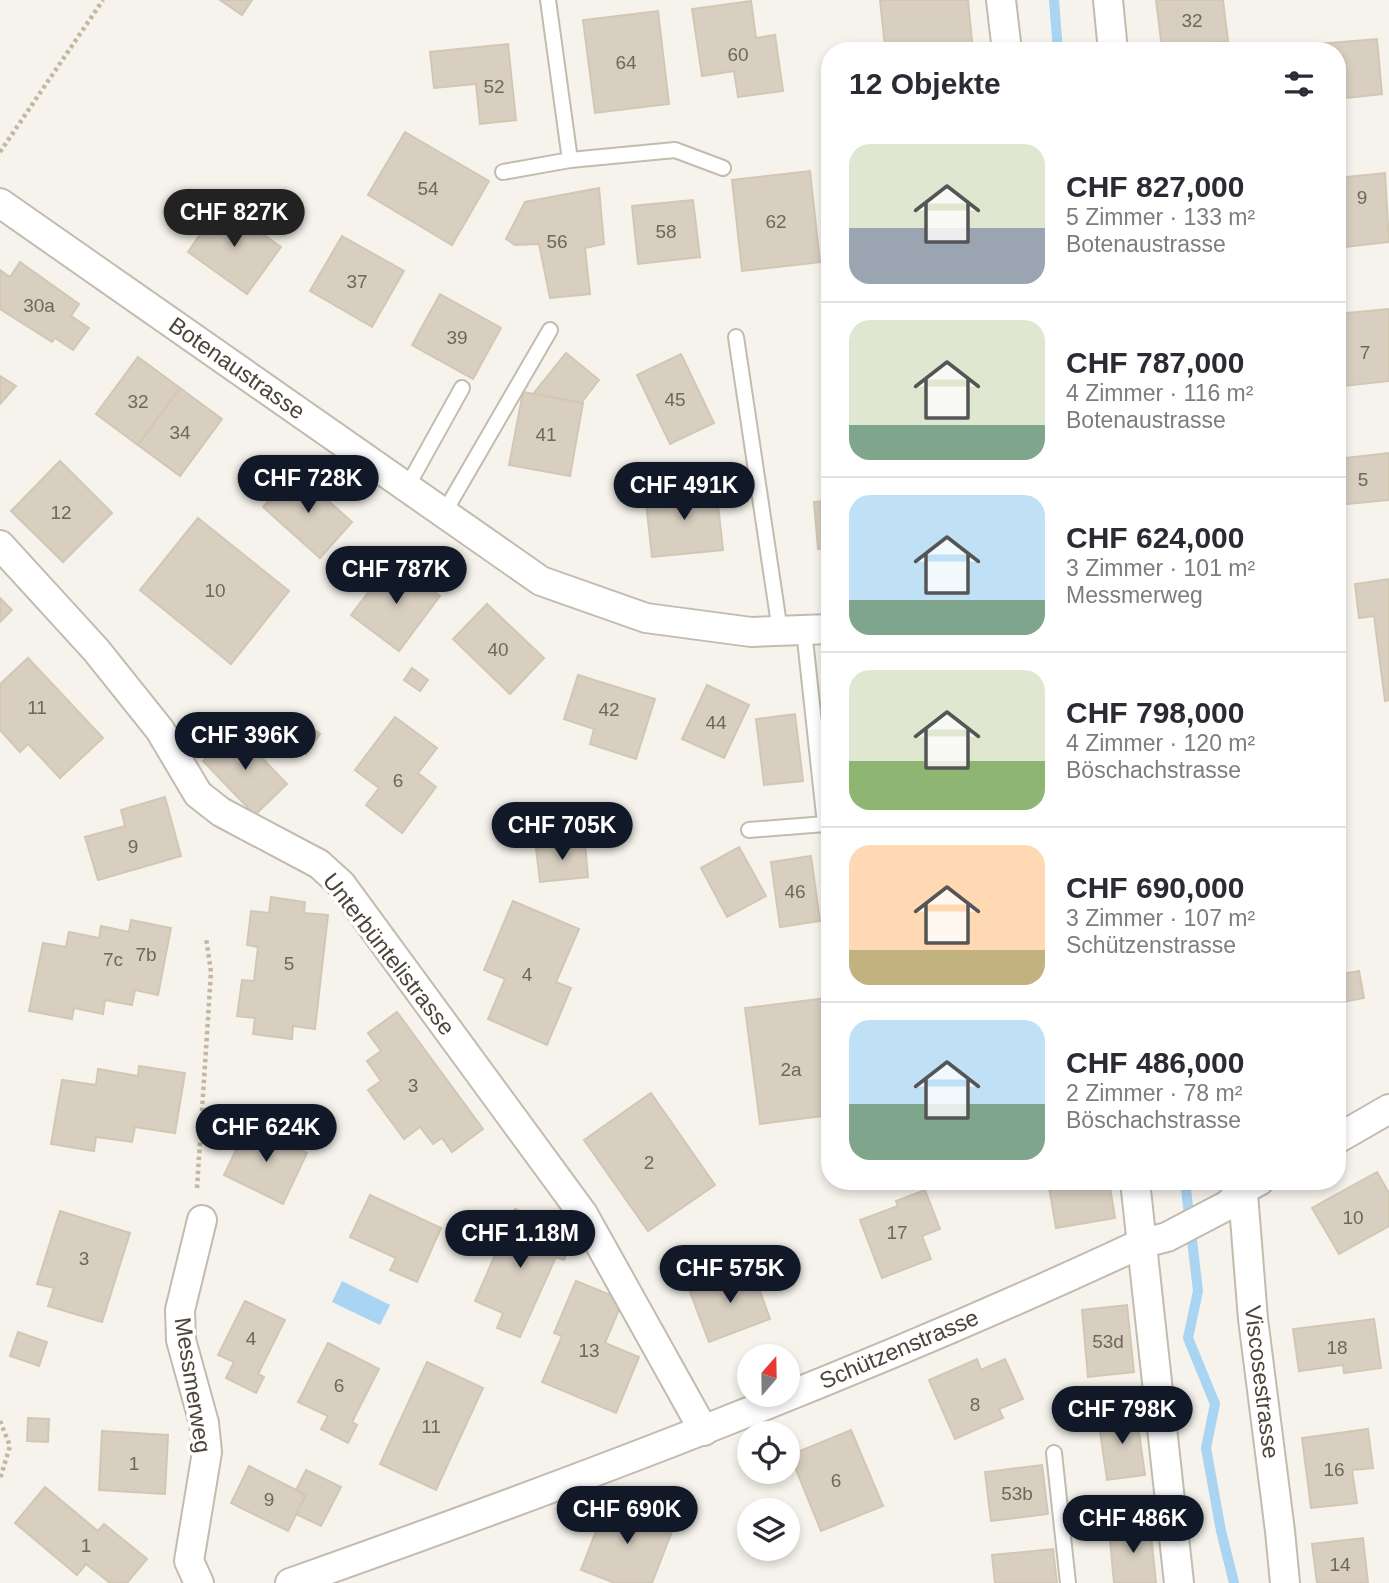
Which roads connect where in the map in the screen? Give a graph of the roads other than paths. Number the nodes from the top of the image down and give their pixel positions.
1 (548, 0) edge
2 (1001, 0) edge
3 (1108, 0) edge
4 (1006, 42) edge
5 (1112, 42) edge
6 (570, 160) junction
7 (723, 168) dead end
8 (503, 172) dead end
9 (0, 203) edge
10 (550, 330) dead end
11 (736, 337) dead end
12 (462, 388) dead end
13 (407, 487) junction
14 (444, 513) junction
15 (0, 545) edge
16 (804, 630) edge
17 (821, 787) edge
18 (821, 824) edge
19 (749, 830) dead end
20 (1389, 1109) edge
21 (1346, 1134) edge
22 (1138, 1190) edge
23 (1243, 1190) edge
24 (202, 1220) road end
25 (1153, 1241) junction
26 (704, 1431) junction
27 (1054, 1454) dead end
28 (199, 1583) edge
29 (290, 1583) edge
30 (1068, 1583) edge
31 (1179, 1583) edge
32 (1285, 1583) edge

1 - 6 lane
2 - 4 street
3 - 5 street
6 - 7 lane
6 - 8 lane
9 - 13 street, Botenaustrasse
10 - 14 lane
11 - 16 lane
12 - 13 lane
13 - 14 street, Botenaustrasse
14 - 16 street, Botenaustrasse
15 - 26 street, Unterbüntelistrasse
16 - 17 lane
18 - 19 lane
20 - 21 street
22 - 25 street
23 - 25 street, Schützenstrasse
23 - 32 street, Viscosestrasse
24 - 28 street, Messmerweg
25 - 26 street, Schützenstrasse
25 - 31 street
26 - 29 street, Schützenstrasse
27 - 30 lane

